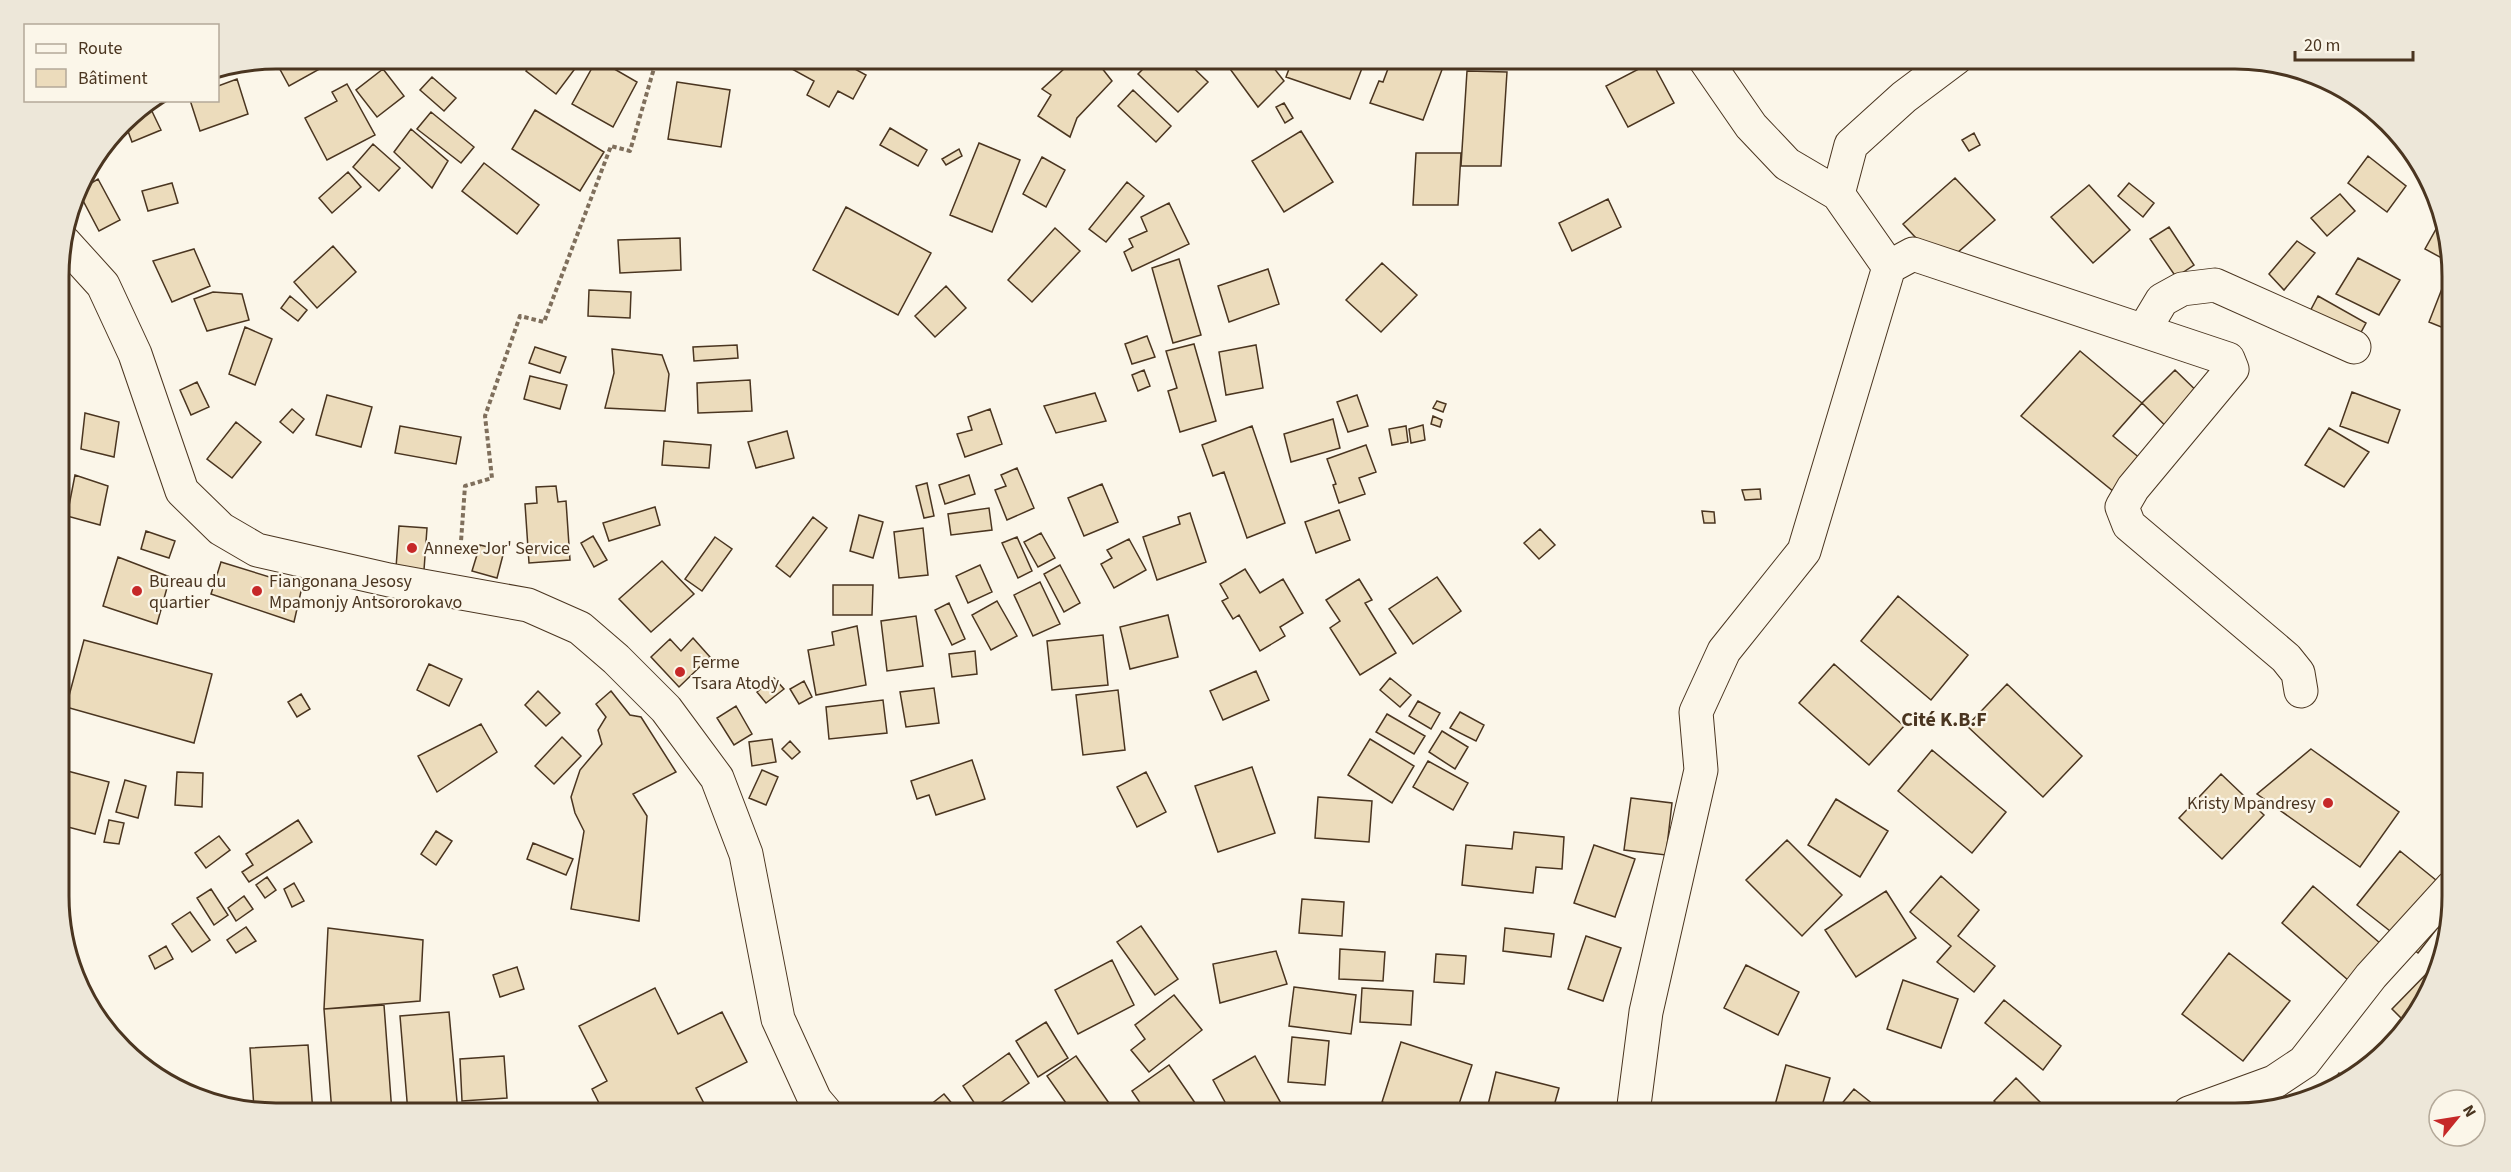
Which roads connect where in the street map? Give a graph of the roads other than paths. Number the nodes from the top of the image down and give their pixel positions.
1 (1712, 69) edge
2 (1941, 69) edge
3 (1838, 194) junction
4 (71, 250) edge
5 (1889, 267) junction
6 (2144, 330) junction
7 (2354, 347) dead end
8 (2301, 691) dead end
9 (2442, 898) edge
10 (818, 1103) edge
11 (1634, 1103) edge
12 (2216, 1103) edge

1 - 3 street
2 - 3 street
3 - 5 street
4 - 10 street
5 - 6 street
5 - 11 street
6 - 7 street
6 - 8 street
9 - 12 street

